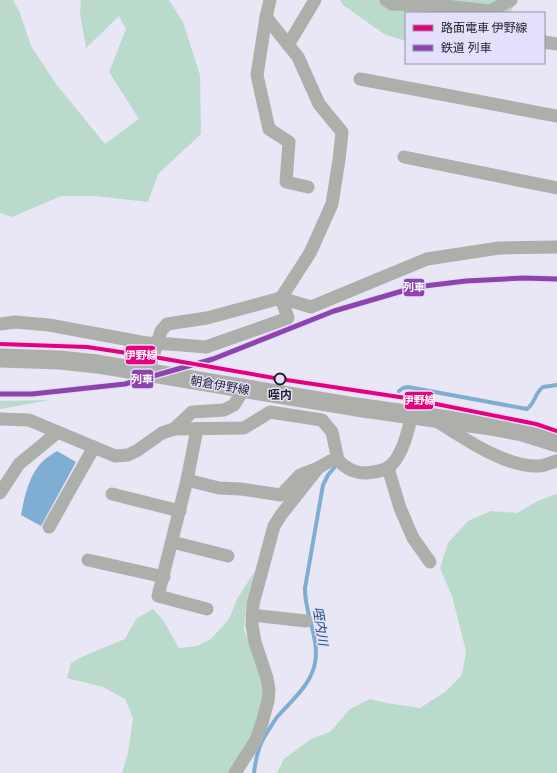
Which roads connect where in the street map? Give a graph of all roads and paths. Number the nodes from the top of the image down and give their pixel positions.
1 (270, 0) edge
2 (315, 0) edge
3 (386, 0) edge
4 (511, 0) edge
5 (266, 17) junction
6 (545, 42) edge
7 (557, 44) edge
8 (288, 45) junction
9 (360, 79) dead end
10 (557, 116) edge
11 (404, 157) dead end
12 (308, 187) dead end
13 (557, 188) edge
14 (557, 247) edge
15 (281, 298) junction
16 (0, 324) edge
17 (0, 358) edge
18 (148, 372) junction
19 (244, 389) junction
20 (412, 415) junction
21 (431, 417) junction
22 (0, 420) edge
23 (174, 429) junction
24 (197, 429) junction
25 (58, 432) junction
26 (557, 443) edge
27 (94, 447) junction
28 (338, 460) junction
29 (557, 461) edge
30 (318, 468) junction
31 (388, 468) junction
32 (187, 480) junction
33 (0, 493) edge
34 (112, 494) dead end
35 (180, 511) junction
36 (49, 527) dead end
37 (172, 542) junction
38 (228, 556) dead end
39 (88, 560) dead end
40 (430, 562) dead end
41 (164, 577) junction
42 (207, 609) dead end
43 (252, 615) junction
44 (306, 621) dead end
45 (235, 773) edge

1 - 5 street
2 - 8 street
3 - 4 street
5 - 8 street
5 - 12 street
6 - 7 street
8 - 15 street
9 - 10 street
11 - 13 street
14 - 15 street
15 - 16 street, bridge
15 - 18 street
17 - 18 main road, 朝倉伊野線
18 - 19 main road, 朝倉伊野線
19 - 20 main road, 朝倉伊野線
19 - 23 street
20 - 21 main road, 朝倉伊野線
20 - 31 street
21 - 26 main road, 朝倉伊野線
21 - 29 street
22 - 25 street
23 - 24 street
23 - 27 street
24 - 28 street
24 - 32 street
25 - 27 street
25 - 33 street
27 - 36 street
28 - 30 street
28 - 31 street
30 - 32 street
30 - 43 street
31 - 40 street
32 - 35 street
34 - 35 street
35 - 37 street
37 - 38 street
37 - 41 street
39 - 41 street
41 - 42 street
43 - 44 street
43 - 45 street

